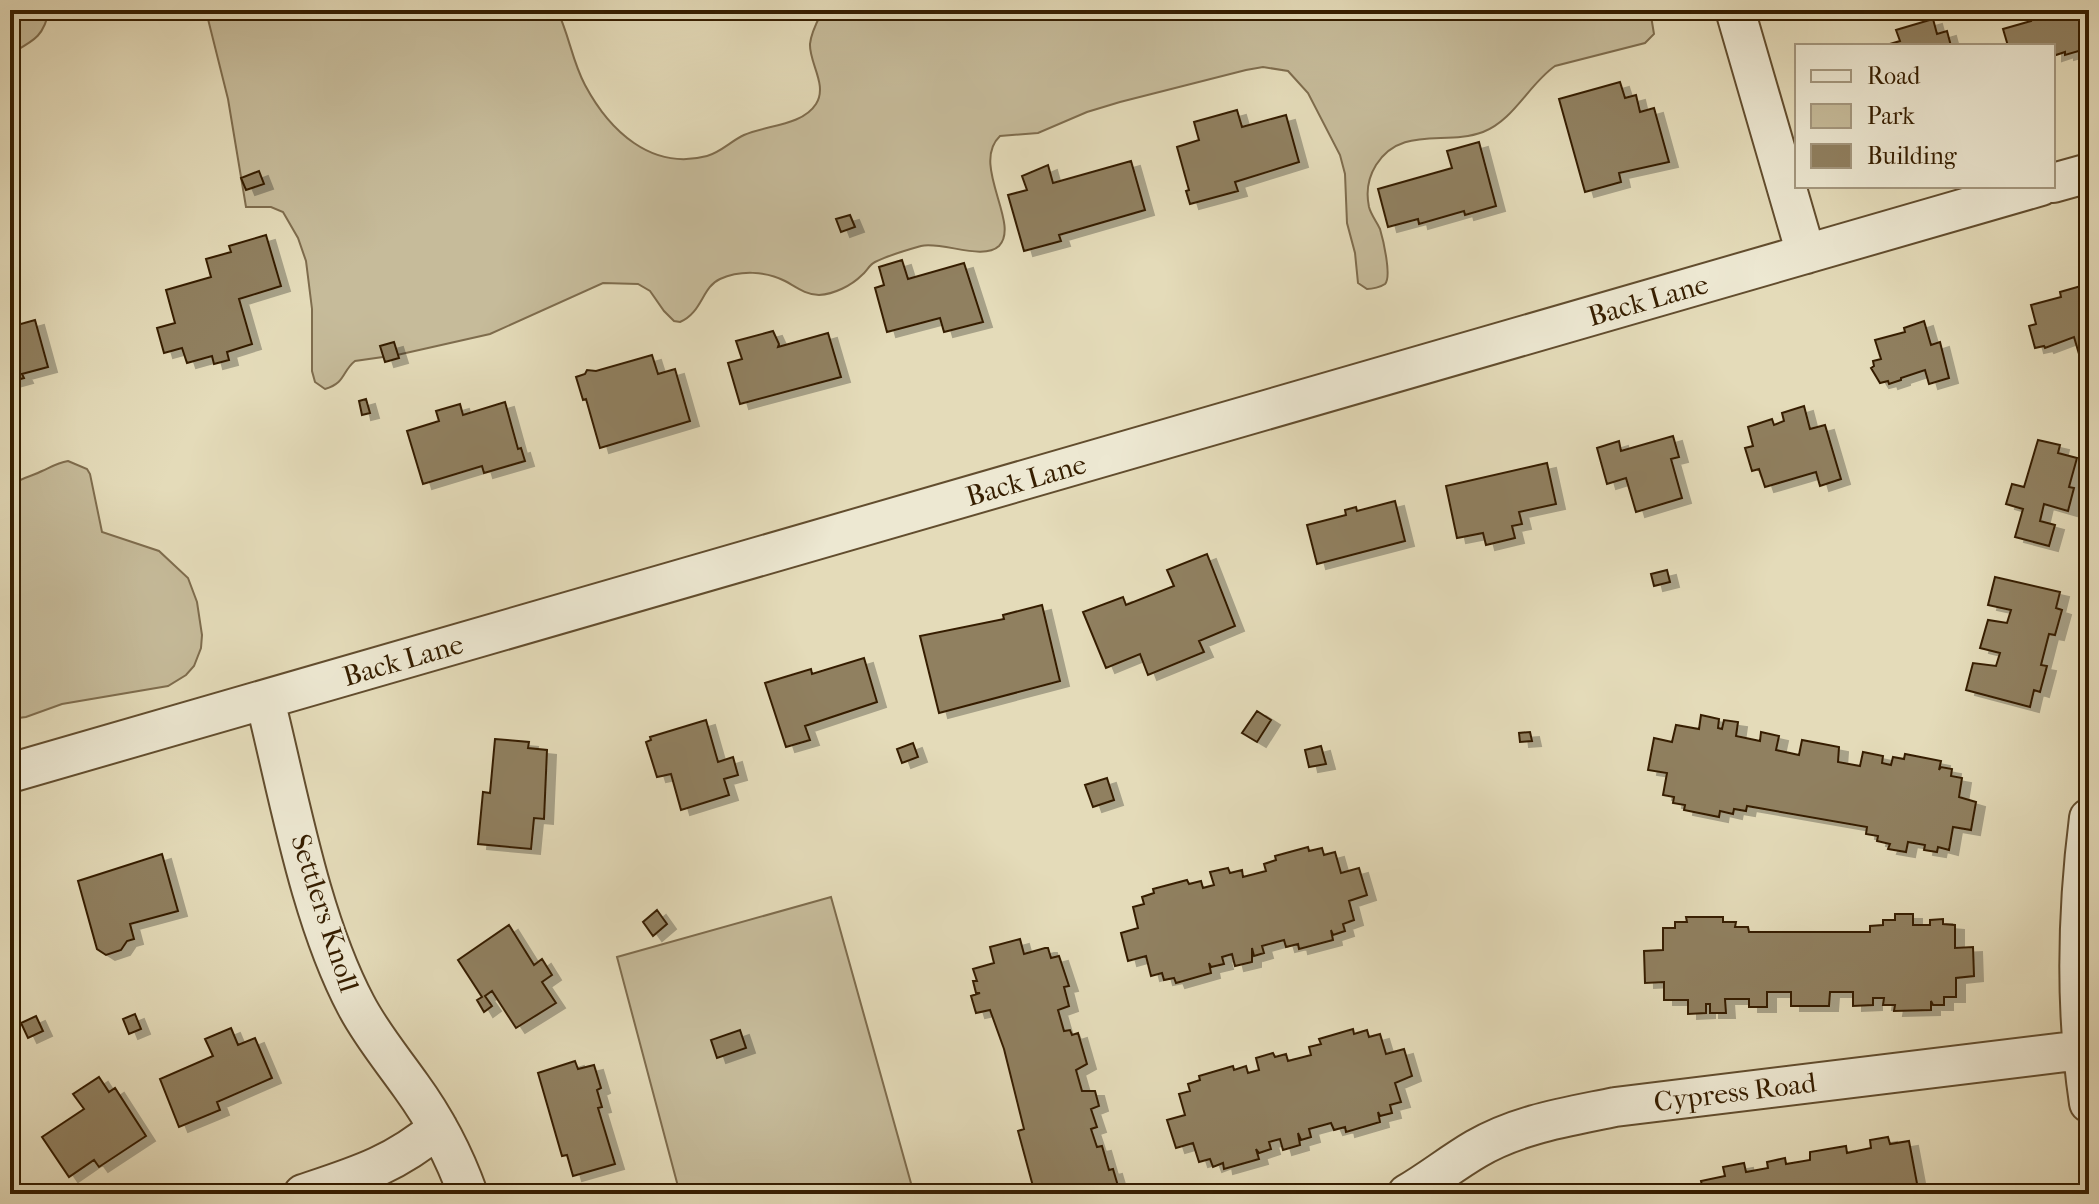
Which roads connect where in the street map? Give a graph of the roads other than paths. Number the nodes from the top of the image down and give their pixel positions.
1 (1735, 10) edge
2 (2089, 173) edge
3 (2055, 182) edge
4 (2034, 188) edge
5 (1806, 254) junction
6 (265, 700) junction
7 (10, 773) edge
8 (2089, 818) edge
9 (2082, 1050) junction
10 (2089, 1103) edge
11 (438, 1128) junction
12 (303, 1194) edge
13 (468, 1194) edge
14 (1407, 1194) edge

1 - 5 street
2 - 3 street
4 - 5 street, Back Lane
5 - 6 street, Back Lane
6 - 7 street, Back Lane
6 - 11 street, Settlers Knoll
8 - 9 street
9 - 10 street
9 - 14 street, Cypress Road
11 - 12 street
11 - 13 street, Settlers Knoll

